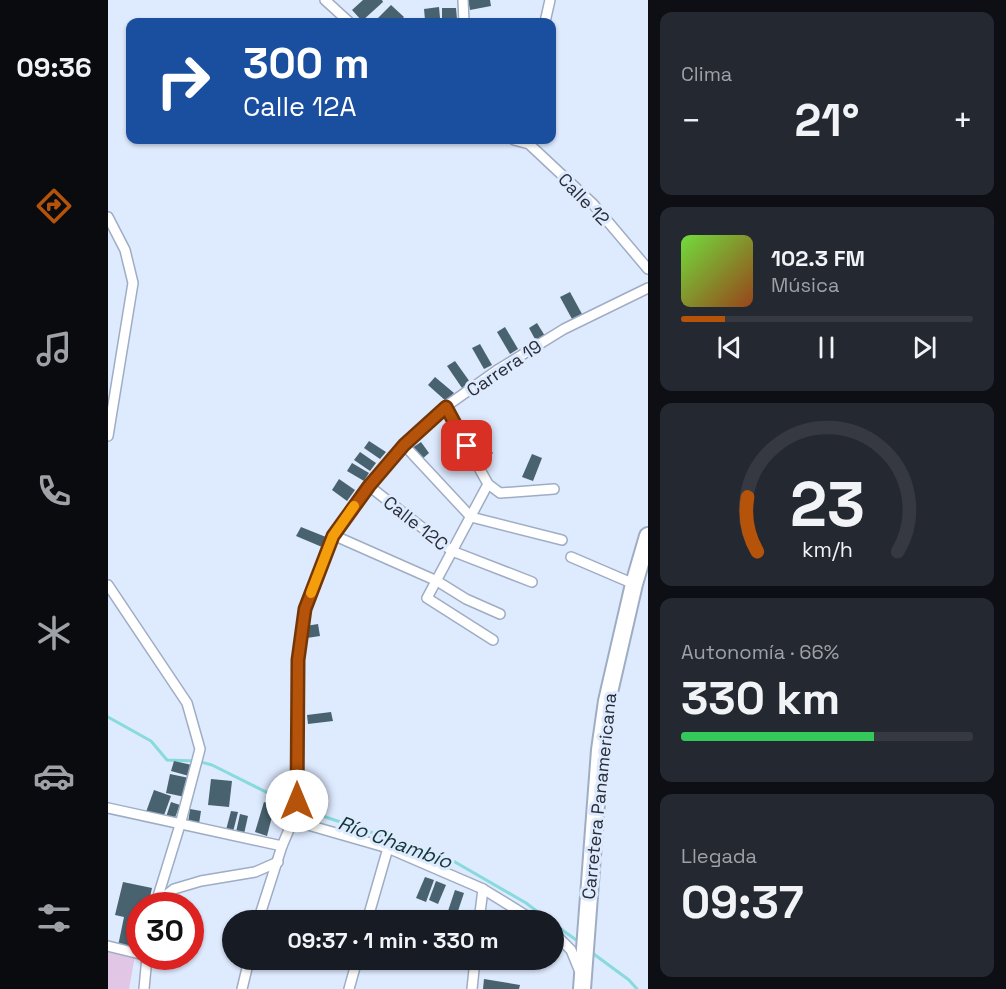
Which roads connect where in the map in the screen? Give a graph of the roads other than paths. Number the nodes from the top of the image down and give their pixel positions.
1 (325, 0) edge
2 (463, 0) edge
3 (550, 0) edge
4 (344, 18) edge
5 (464, 18) edge
6 (546, 18) edge
7 (529, 144) edge
8 (108, 217) edge
9 (648, 268) edge
10 (648, 288) edge
11 (446, 407) junction
12 (108, 436) edge
13 (404, 445) junction
14 (488, 484) junction
15 (369, 486) junction
16 (554, 489) dead end
17 (471, 517) junction
18 (333, 536) junction
19 (648, 536) edge
20 (562, 540) dead end
21 (452, 551) junction
22 (571, 557) dead end
23 (436, 581) junction
24 (532, 582) dead end
25 (634, 584) junction
26 (108, 585) edge
27 (500, 614) dead end
28 (493, 640) dead end
29 (108, 808) edge
30 (295, 817) junction
31 (180, 825) junction
32 (282, 846) junction
33 (388, 848) junction
34 (278, 862) junction
35 (483, 889) junction
36 (159, 892) edge
37 (171, 892) edge
38 (262, 910) edge
39 (371, 910) edge
40 (480, 910) edge
41 (517, 910) edge
42 (564, 943) edge
43 (108, 946) edge
44 (126, 950) edge
45 (146, 970) edge
46 (247, 970) edge
47 (354, 970) edge
48 (474, 970) edge
49 (583, 984) edge
50 (144, 989) edge
51 (243, 989) edge
52 (349, 989) edge
53 (472, 989) edge

1 - 4 street
2 - 5 street
3 - 6 street
7 - 9 street, Calle 12
8 - 12 street
10 - 11 street, Carrera 19
11 - 13 street, Carrera 19
11 - 14 street
13 - 15 street, Carrera 19
13 - 17 street
14 - 16 street
14 - 17 street
15 - 18 street, Carrera 19
15 - 21 street, Calle 12C
17 - 20 street
17 - 21 street
18 - 23 street
18 - 30 street, Carrera 19
19 - 25 highway, Carretera Panamericana
21 - 23 street
21 - 24 street, Calle 12C
22 - 25 street
23 - 27 street
23 - 28 street
25 - 49 highway, Carretera Panamericana
26 - 31 street
29 - 31 street
30 - 32 street
30 - 33 street
31 - 32 street
31 - 36 street
32 - 34 street
33 - 35 street
33 - 39 street
34 - 37 street
34 - 38 street
35 - 40 street
35 - 41 street
42 - 49 street
43 - 44 street
45 - 50 street
46 - 51 street
47 - 52 street
48 - 53 street

